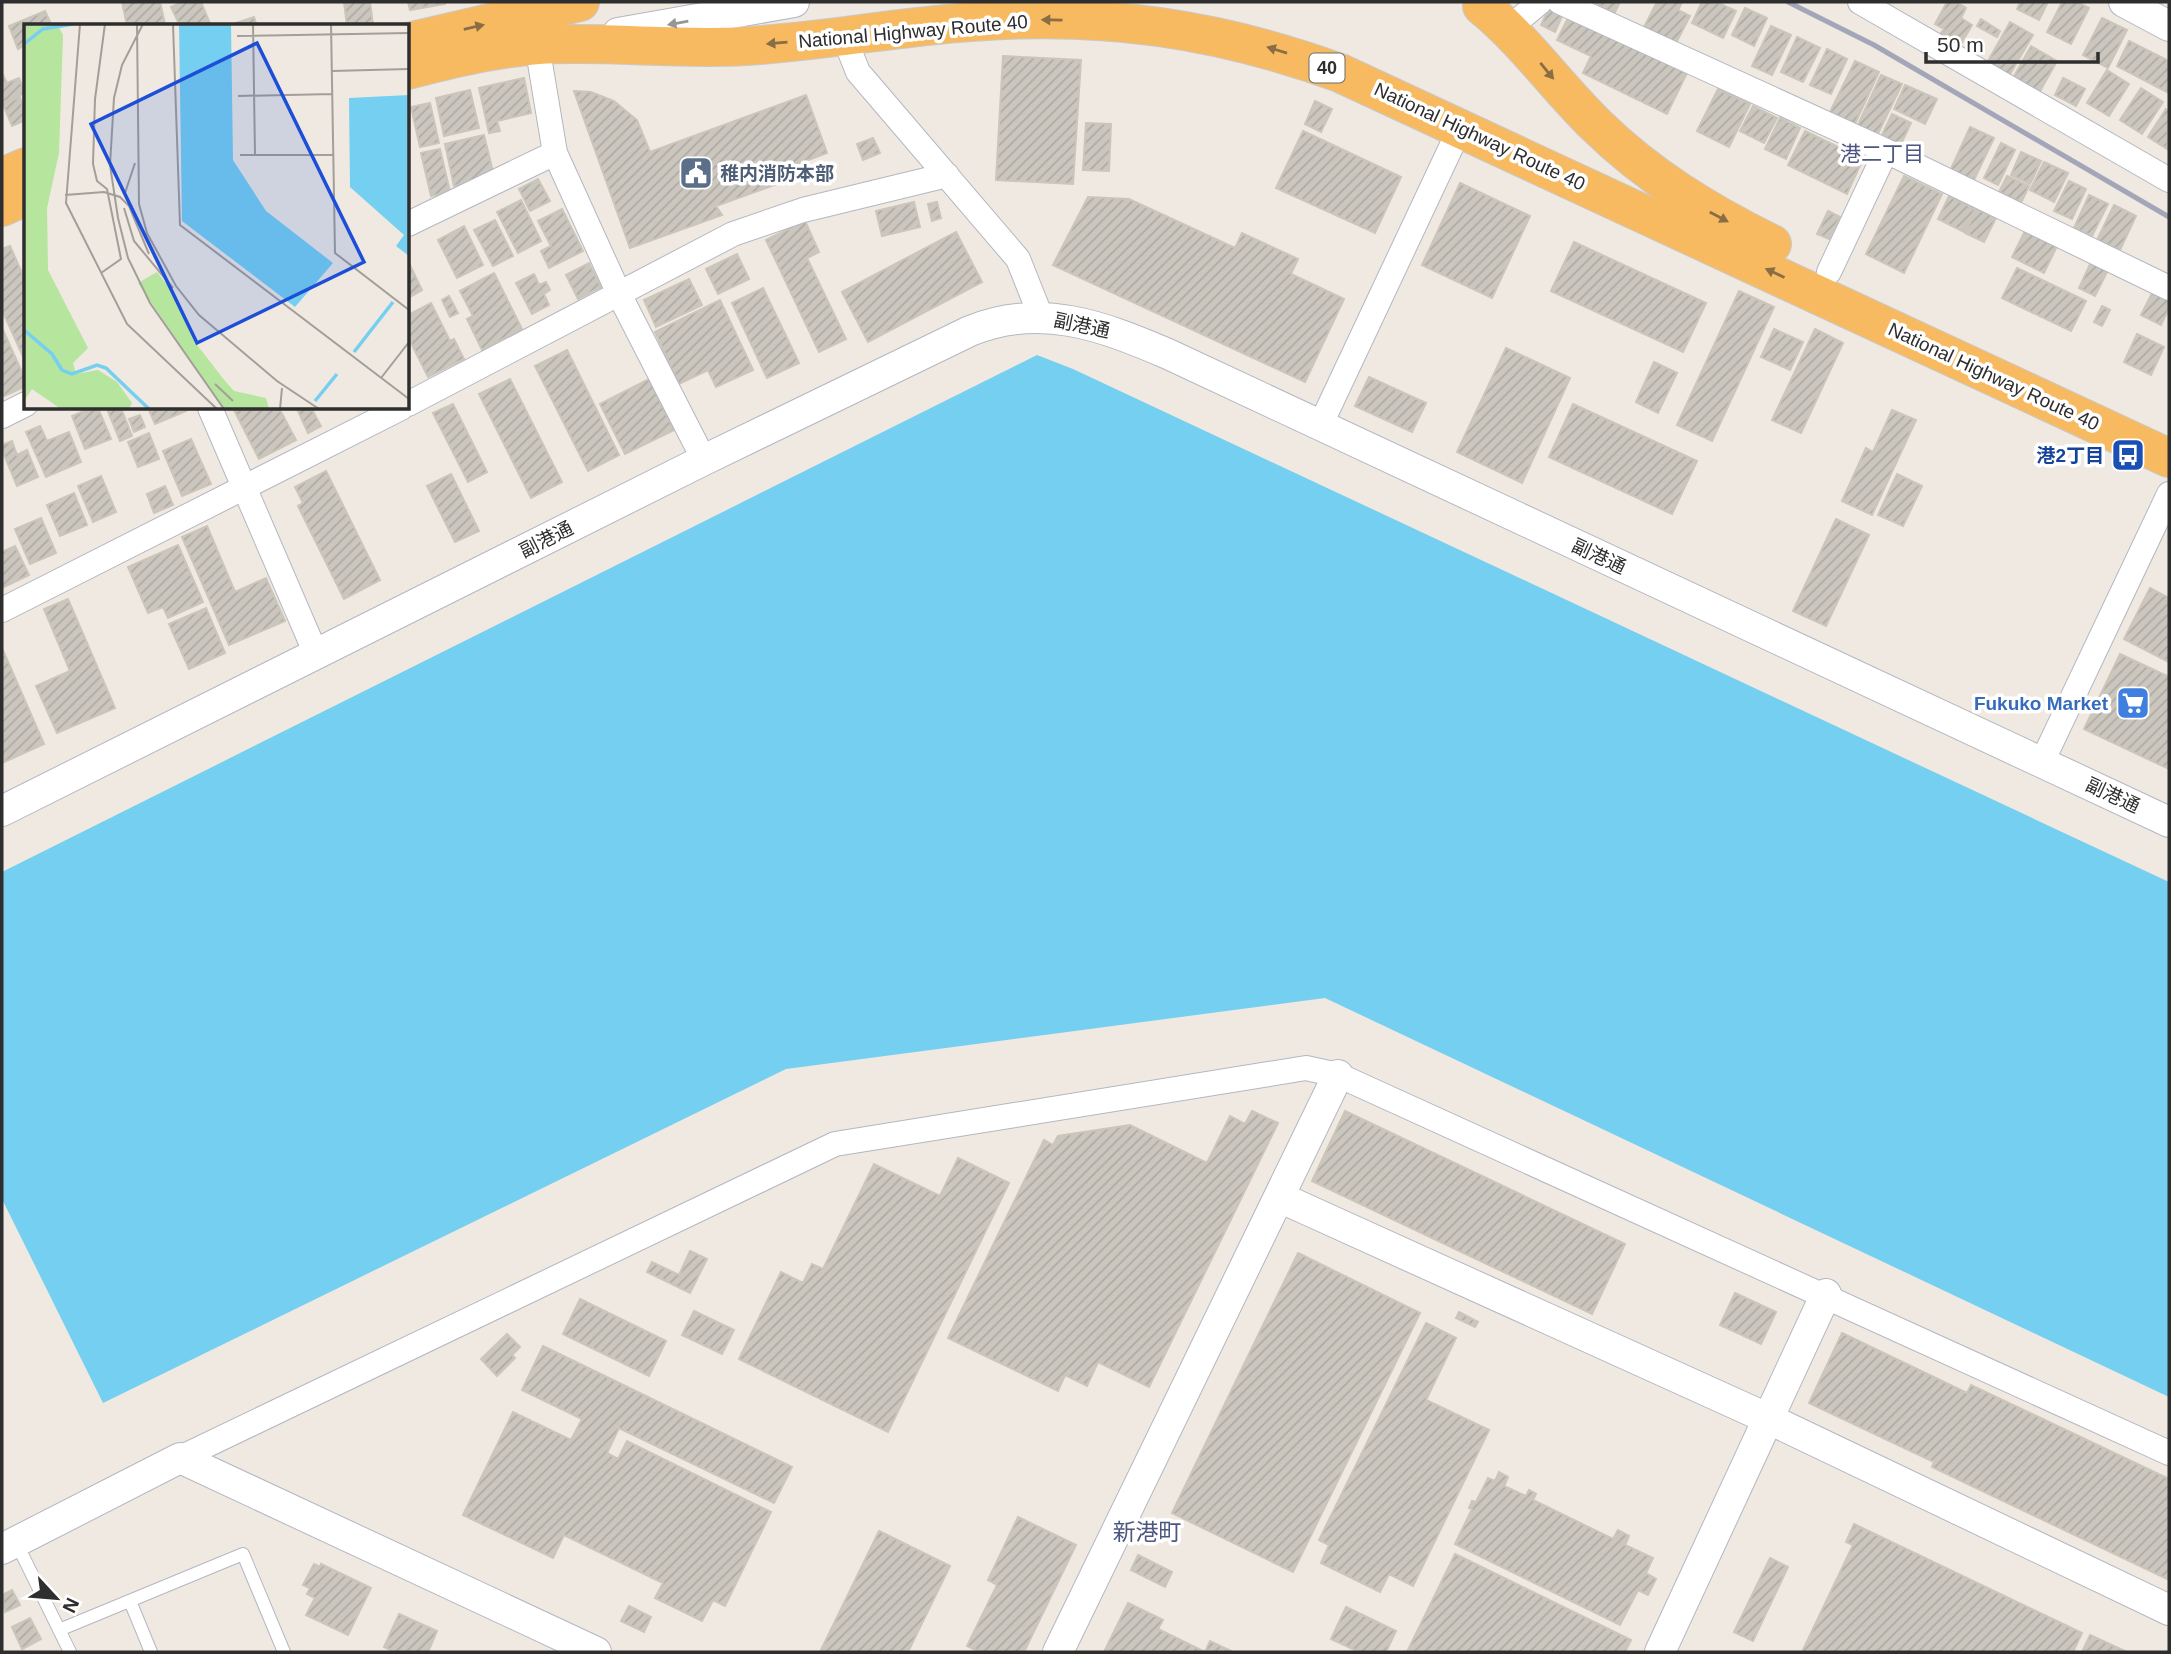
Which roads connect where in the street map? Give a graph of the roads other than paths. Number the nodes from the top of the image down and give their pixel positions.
1 (602, 2) edge
2 (794, 2) edge
3 (1540, 2) edge
4 (1560, 2) edge
5 (1860, 2) edge
6 (2124, 2) edge
7 (566, 6) edge
8 (1495, 17) joint
9 (2169, 26) edge
10 (844, 37) junction
11 (410, 42) edge
12 (537, 45) junction
13 (410, 70) edge
14 (1461, 127) junction
15 (1885, 151) junction
16 (555, 153) junction
17 (24, 168) edge
18 (947, 175) junction
19 (2, 176) edge
20 (2169, 180) edge
21 (24, 197) edge
22 (2, 207) edge
23 (410, 223) edge
24 (1829, 272) junction
25 (2169, 288) edge
26 (620, 296) junction
27 (1041, 317) junction
28 (410, 403) edge
29 (24, 405) edge
30 (211, 410) edge
31 (397, 410) edge
32 (2, 416) edge
33 (1320, 426) junction
34 (2169, 432) edge
35 (2169, 458) edge
36 (704, 460) junction
37 (245, 487) junction
38 (2169, 494) edge
39 (2, 610) edge
40 (316, 654) junction
41 (2042, 762) junction
42 (2, 811) edge
43 (2169, 822) edge
44 (1338, 1075) junction
45 (1279, 1197) junction
46 (1826, 1294) junction
47 (1769, 1419) junction
48 (2169, 1453) edge
49 (180, 1458) junction
50 (9, 1545) edge
51 (130, 1601) junction
52 (2169, 1610) edge
53 (59, 1630) junction
54 (70, 1652) edge
55 (151, 1652) edge
56 (284, 1652) edge
57 (596, 1652) edge
58 (1058, 1652) edge
59 (1660, 1652) edge

1 - 7 street
2 -> 12 street
3 - 8 street
4 - 15 street
5 - 20 street
6 - 9 street
11 -> 7 highway
8 -> 24 highway, National Highway Route 40
10 -> 12 highway, National Highway Route 40 / 40
14 -> 10 highway, National Highway Route 40 / 40
10 - 18 street
12 - 13 highway, National Highway Route 40 / 40
12 - 16 street
14 - 33 street
35 -> 14 highway, National Highway Route 40 / 40
15 - 24 street
15 - 25 street
16 - 23 street
16 - 26 street
17 - 19 highway
18 - 26 street
18 - 27 street
21 - 22 highway
24 - 34 highway, National Highway Route 40
26 - 28 street
26 - 36 street
27 - 33 street, 副港通
27 - 36 street, 副港通
29 - 32 street
30 - 37 street
31 - 37 street
33 - 41 street, 副港通
36 - 40 street, 副港通
37 - 39 street
37 - 40 street
38 - 41 street
40 - 42 street, 副港通
41 - 43 street, 副港通
44 - 45 street
44 - 46 street
44 - 49 street
45 - 47 street
45 - 58 street
46 - 47 street
46 - 48 street
47 - 52 street
47 - 59 street
49 - 50 street
49 - 57 street
50 - 53 lane
51 - 53 lane
51 - 55 lane
51 - 56 lane
53 - 54 lane

